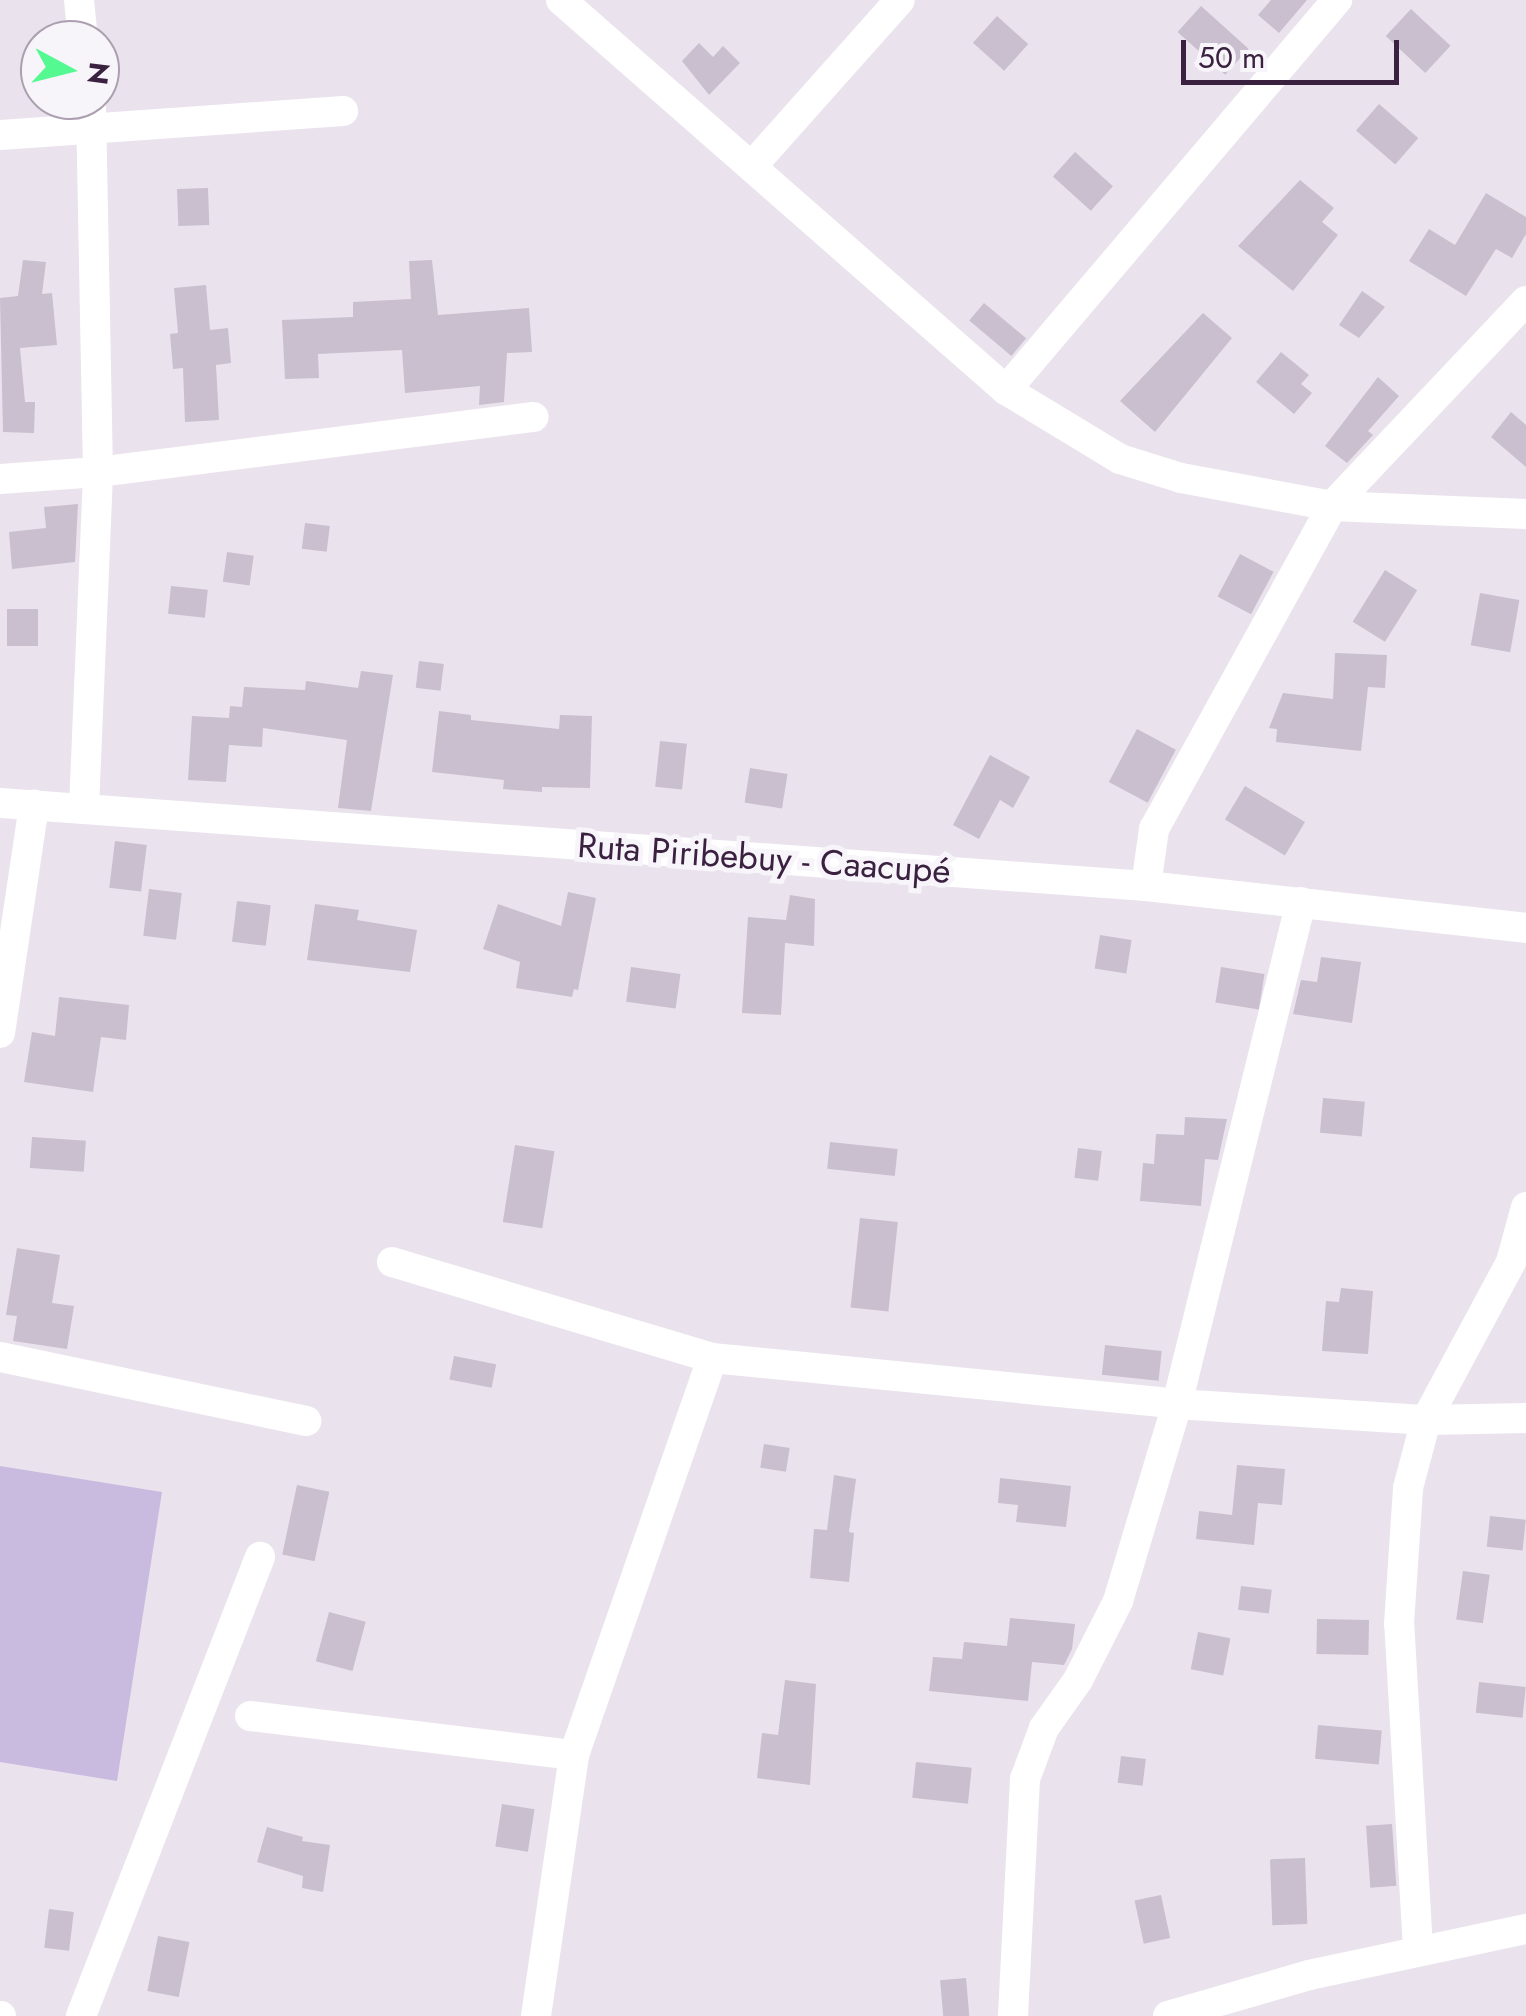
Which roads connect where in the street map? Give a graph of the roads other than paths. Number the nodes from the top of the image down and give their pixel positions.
1 (561, 0) edge
2 (900, 0) edge
3 (1337, 0) edge
4 (343, 111) dead end
5 (120, 113) edge
6 (61, 120) edge
7 (92, 120) edge
8 (0, 134) edge
9 (752, 166) junction
10 (1526, 301) edge
11 (1006, 390) junction
12 (534, 417) dead end
13 (98, 472) junction
14 (0, 478) edge
15 (1332, 506) junction
16 (1526, 514) edge
17 (0, 803) edge
18 (34, 805) junction
19 (84, 808) junction
20 (1146, 886) junction
21 (1302, 902) junction
22 (1526, 928) edge
23 (0, 1033) edge
24 (1526, 1207) edge
25 (392, 1262) dead end
26 (0, 1357) edge
27 (712, 1358) junction
28 (1178, 1404) junction
29 (1526, 1418) edge
30 (1426, 1420) junction
31 (306, 1421) dead end
32 (260, 1557) dead end
33 (250, 1716) dead end
34 (574, 1755) junction
35 (1526, 1928) edge
36 (1418, 1950) junction
37 (81, 2016) edge
38 (536, 2016) edge
39 (1013, 2016) edge
40 (1168, 2016) edge

1 - 9 street
2 - 9 street
3 - 11 street
4 - 5 street
6 - 8 street
7 - 13 street
9 - 11 street
10 - 15 street
11 - 15 street
12 - 13 street
13 - 14 street
13 - 19 street
15 - 16 street
15 - 20 street
17 - 18 street, Ruta Piribebuy - Caacupé
18 - 19 street, Ruta Piribebuy - Caacupé
18 - 23 street
19 - 20 street, Ruta Piribebuy - Caacupé
20 - 21 street, Ruta Piribebuy - Caacupé
21 - 22 street, Ruta Piribebuy - Caacupé
21 - 28 street
24 - 30 street
25 - 27 street
26 - 31 street
27 - 28 street
27 - 34 street
28 - 30 street
28 - 39 street
29 - 30 street
30 - 36 street
32 - 37 street
33 - 34 street
34 - 38 street
35 - 36 street
36 - 40 street

